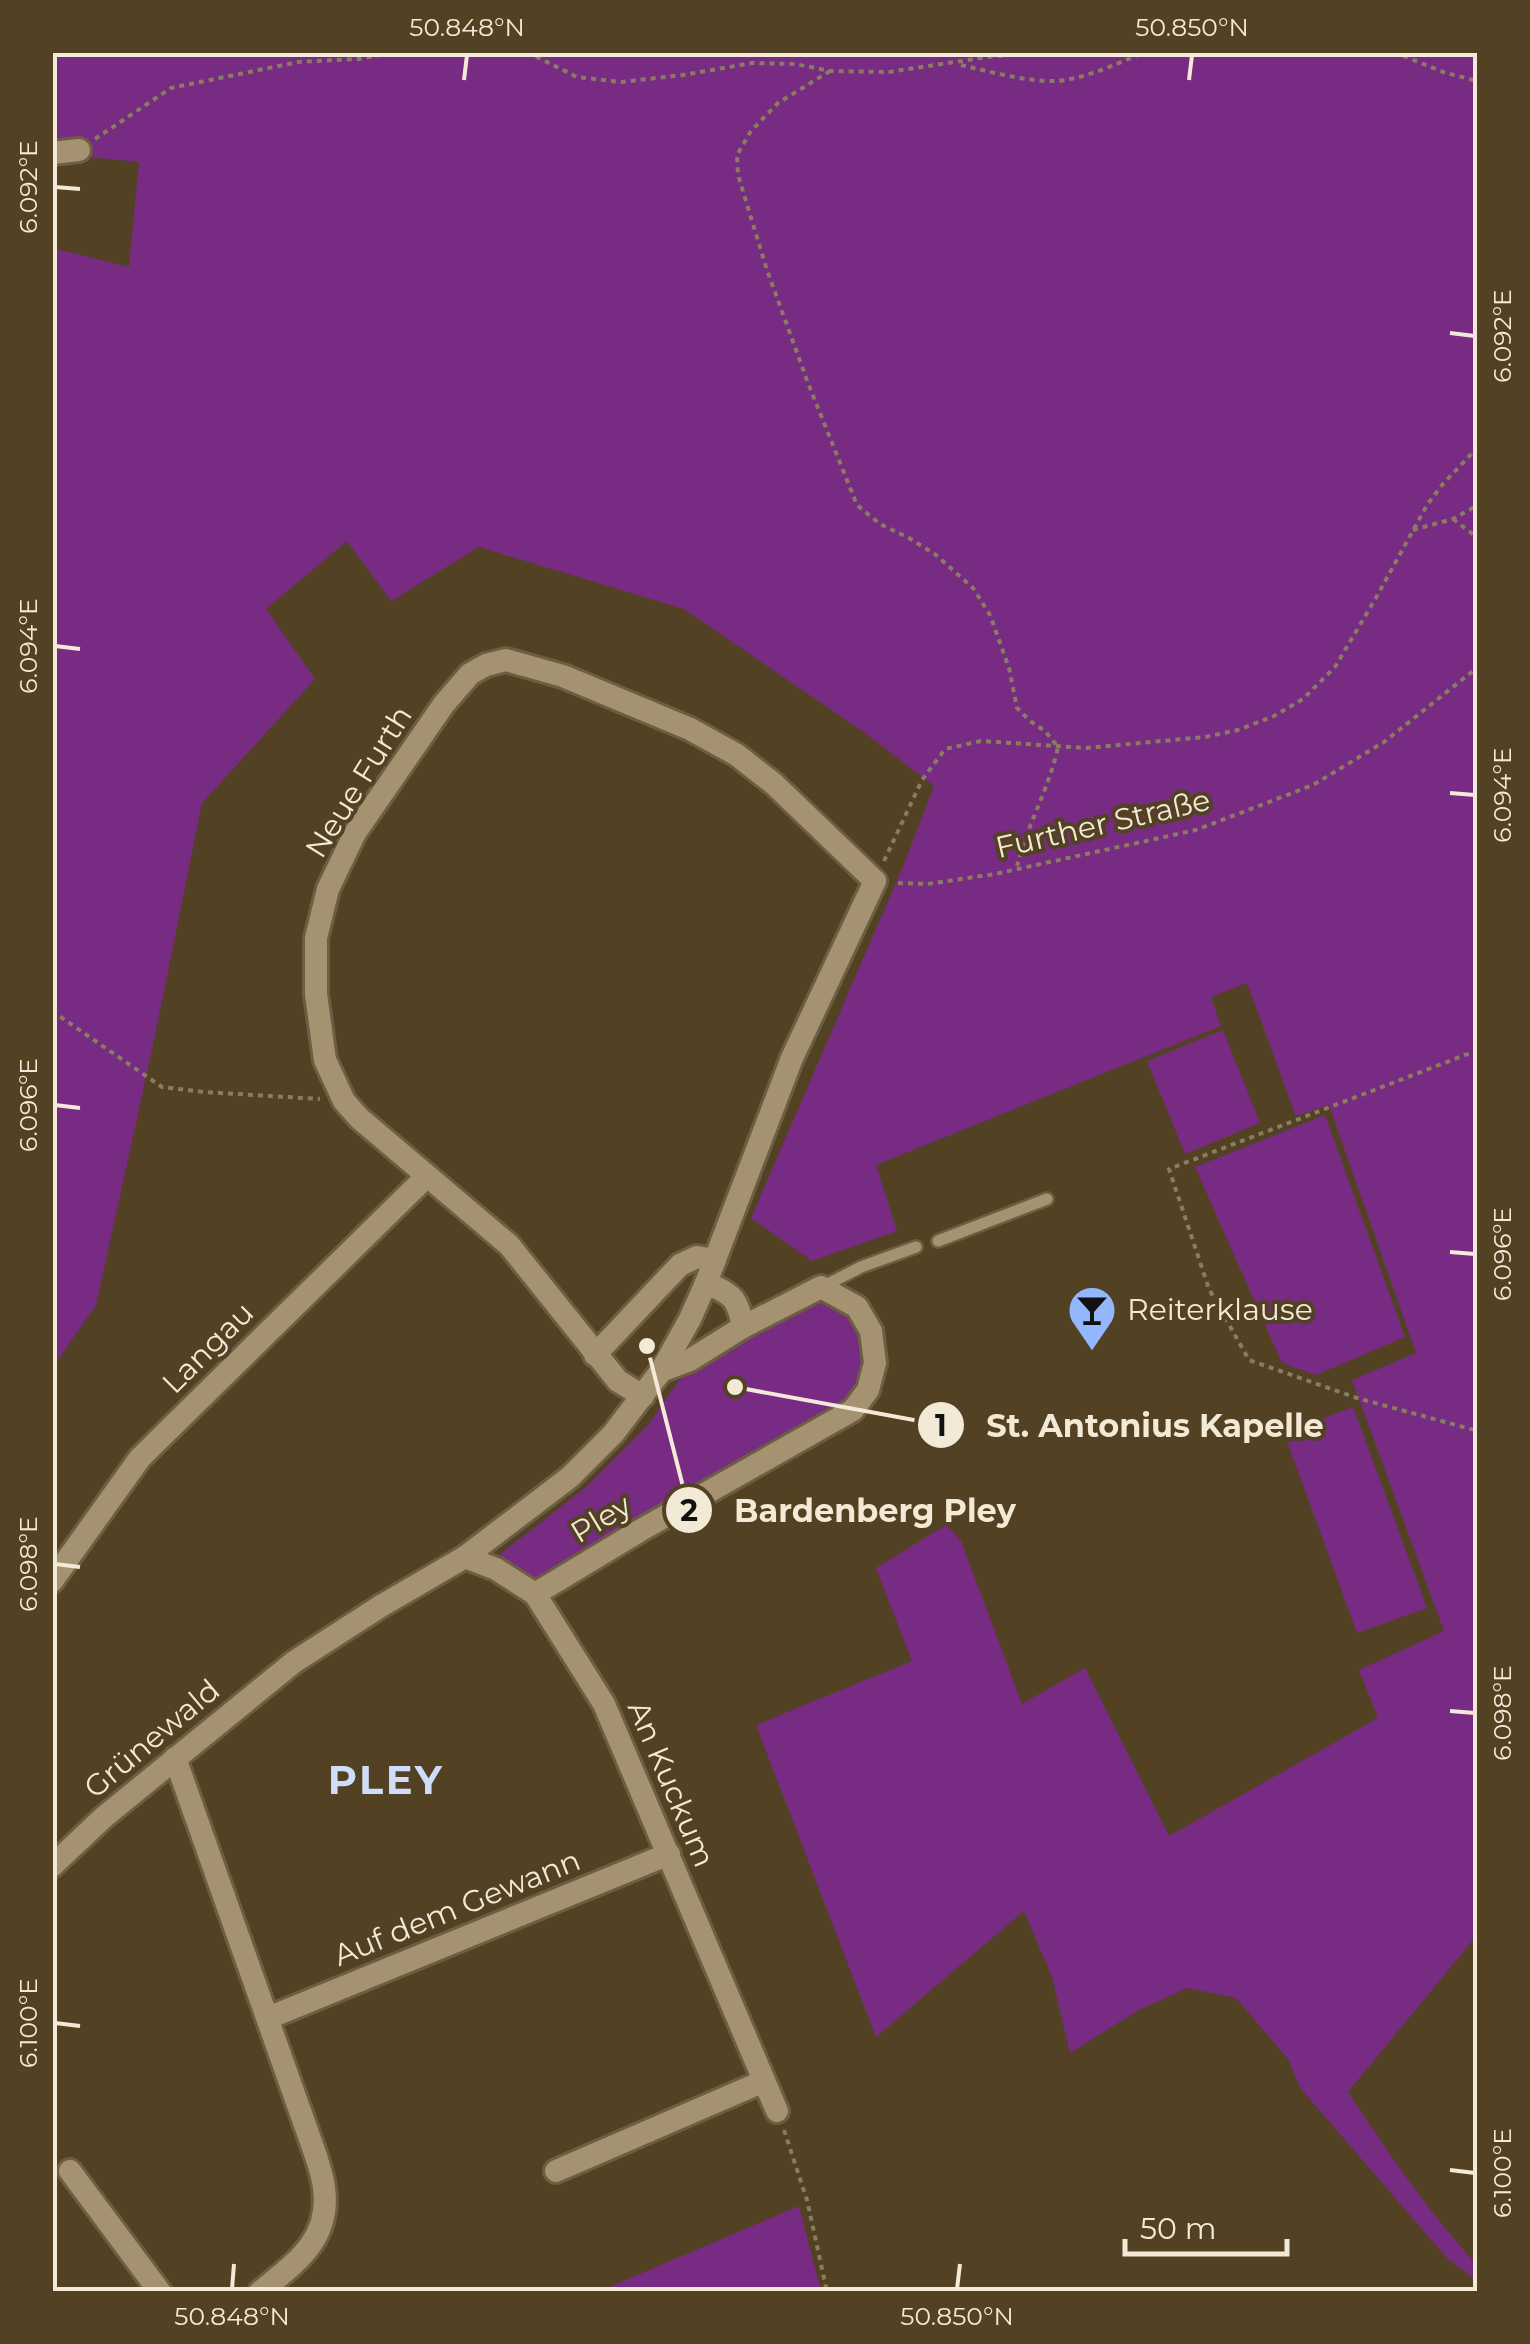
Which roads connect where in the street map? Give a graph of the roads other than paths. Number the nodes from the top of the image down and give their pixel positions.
1 (79, 150) road end
2 (52, 153) edge
3 (875, 881) joint
4 (428, 1176) junction
5 (1047, 1200) dead end
6 (938, 1240) dead end
7 (916, 1247) dead end
8 (715, 1260) junction
9 (706, 1282) junction
10 (821, 1287) junction
11 (743, 1327) junction
12 (595, 1355) junction
13 (661, 1371) junction
14 (642, 1396) junction
15 (465, 1557) junction
16 (52, 1582) edge
17 (535, 1594) junction
18 (247, 1699) joint
19 (175, 1758) junction
20 (669, 1854) junction
21 (52, 1866) edge
22 (268, 2018) junction
23 (764, 2081) junction
24 (777, 2111) road end
25 (70, 2171) dead end
26 (556, 2171) dead end
27 (160, 2292) edge
28 (260, 2292) edge

1 - 2 street
3 - 4 street, Neue Furth
3 - 8 street, Pley
4 - 12 street, Neue Furth
4 - 16 street, Langau
5 - 6 lane
7 - 10 lane
8 - 9 street, Pley
8 - 12 street
9 - 11 street
9 - 13 street, Pley
10 - 11 street, Pley
10 - 17 street, Pley
11 - 13 street, Pley
12 - 14 street, Neue Furth
13 - 14 street, Pley
14 - 15 street, Pley
15 - 17 street, An Kuckum
15 - 18 street, Pley
17 - 20 street, An Kuckum
18 - 19 street, Grünewald
19 - 21 street, Grünewald
19 - 22 street
20 - 22 street, Auf dem Gewann
20 - 23 street, An Kuckum
22 - 28 street
23 - 24 street, An Kuckum
23 - 26 street
25 - 27 street

